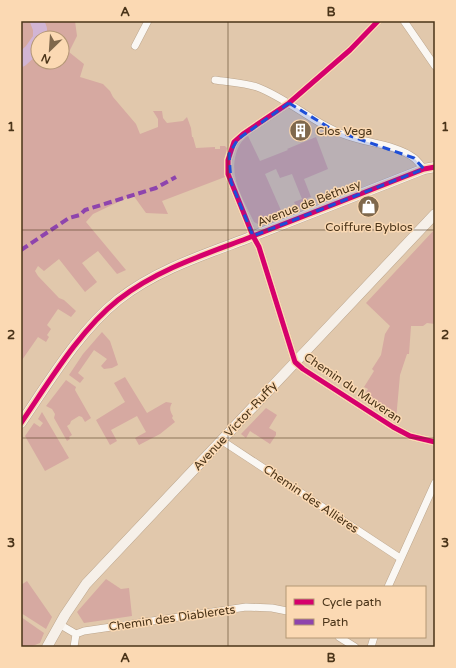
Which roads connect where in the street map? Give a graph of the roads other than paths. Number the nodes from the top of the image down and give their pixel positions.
1 (148, 21) edge
2 (378, 21) edge
3 (404, 21) edge
4 (135, 46) dead end
5 (435, 66) edge
6 (215, 80) dead end
7 (288, 103) junction
8 (435, 167) edge
9 (424, 169) junction
10 (435, 214) edge
11 (253, 236) junction
12 (295, 362) junction
13 (21, 423) edge
14 (221, 440) junction
15 (435, 442) edge
16 (435, 483) edge
17 (400, 558) junction
18 (388, 586) edge
19 (286, 612) edge
20 (59, 624) junction
21 (76, 634) junction
22 (341, 638) edge
23 (47, 647) edge
24 (74, 647) edge
25 (355, 647) edge

1 - 4 street
2 - 7 street, Chemin du Muveran
3 - 5 street
6 - 7 street
7 - 9 street
7 - 11 street, Chemin du Muveran
8 - 9 street, Avenue de Béthusy
9 - 11 street, Avenue de Béthusy
10 - 12 street, Avenue Victor-Ruffy
11 - 12 street, Chemin du Muveran
11 - 13 street, Avenue de Béthusy
12 - 14 street, Avenue Victor-Ruffy
12 - 15 street, Chemin du Muveran
14 - 17 street, Chemin des Allières
14 - 20 street, Avenue Victor-Ruffy
16 - 17 street
17 - 18 street
19 - 21 street, Chemin des Diablerets
20 - 21 street
20 - 23 street, Avenue Victor-Ruffy
21 - 24 street
22 - 25 street

